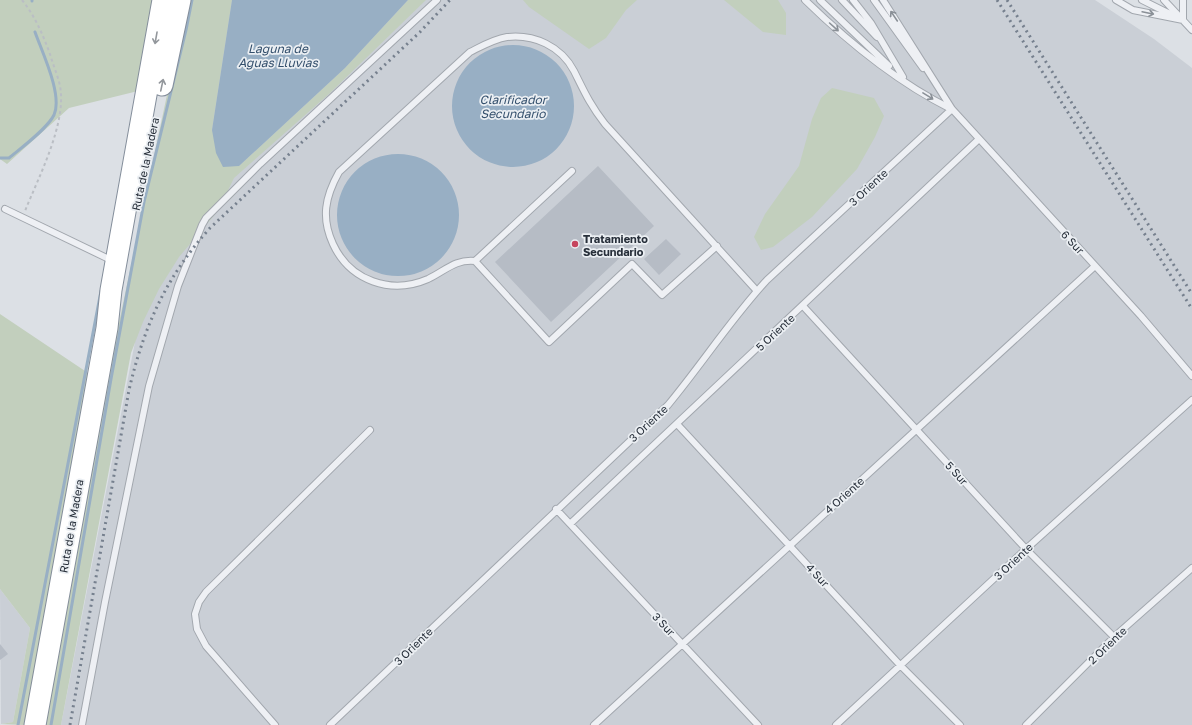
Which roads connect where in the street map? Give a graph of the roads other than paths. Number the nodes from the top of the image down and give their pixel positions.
1 (163, 0) edge
2 (180, 0) edge
3 (437, 0) edge
4 (805, 0) edge
5 (820, 0) edge
6 (842, 0) edge
7 (853, 0) edge
8 (874, 0) edge
9 (883, 0) edge
10 (1116, 0) edge
11 (1142, 0) edge
12 (1164, 0) edge
13 (1183, 0) edge
14 (1183, 20) junction
15 (1192, 30) edge
16 (883, 44) junction
17 (905, 80) junction
18 (933, 80) junction
19 (952, 109) junction
20 (979, 140) junction
21 (572, 171) dead end
22 (4, 209) dead end
23 (717, 246) junction
24 (475, 261) junction
25 (116, 263) junction
26 (1095, 266) junction
27 (757, 291) junction
28 (803, 306) junction
29 (107, 328) junction
30 (1192, 376) edge
31 (1192, 400) edge
32 (677, 424) junction
33 (917, 429) junction
34 (370, 430) dead end
35 (556, 509) junction
36 (570, 524) junction
37 (790, 545) junction
38 (1026, 549) junction
39 (1192, 568) edge
40 (1114, 637) junction
41 (682, 643) junction
42 (900, 665) junction
43 (35, 725) edge
44 (82, 725) edge
45 (275, 725) edge
46 (330, 725) edge
47 (594, 725) edge
48 (758, 725) edge
49 (836, 725) edge
50 (960, 725) edge
51 (1026, 725) edge

1 -> 25 highway, Ruta de la Madera
29 -> 2 highway, Ruta de la Madera
3 - 44 lane
4 -> 17 lane
5 - 17 lane
6 - 16 lane
7 - 16 lane
8 - 18 lane
18 -> 9 lane
10 -> 14 lane
11 - 14 lane
12 - 14 lane
13 - 14 lane
14 - 15 lane
16 - 17 lane
17 -> 19 lane
18 - 19 lane
19 - 20 lane, 6 Sur
19 - 27 lane, 3 Oriente
20 - 26 lane, 6 Sur
20 - 28 lane, 5 Oriente
21 - 24 lane
22 - 25 lane
23 - 24 lane
23 - 24 lane
23 - 27 lane
25 - 29 highway, Ruta de la Madera
26 - 30 lane, 6 Sur
26 - 33 lane, 4 Oriente
27 - 35 lane, 3 Oriente
28 - 32 lane, 5 Oriente
28 - 33 lane, 5 Sur
29 - 43 highway, Ruta de la Madera
31 - 38 lane, 3 Oriente
32 - 36 lane, 5 Oriente
32 - 37 lane, 4 Sur
33 - 37 lane, 4 Oriente
33 - 38 lane, 5 Sur
34 - 45 lane
35 - 36 lane, 3 Sur
35 - 46 lane, 3 Oriente
36 - 41 lane, 3 Sur
37 - 41 lane, 4 Oriente
37 - 42 lane, 4 Sur
38 - 40 lane, 5 Sur
38 - 42 lane, 3 Oriente
39 - 40 lane, 2 Oriente
40 - 51 lane, 2 Oriente
41 - 47 lane, 4 Oriente
41 - 48 lane, 3 Sur
42 - 49 lane, 3 Oriente
42 - 50 lane, 4 Sur

